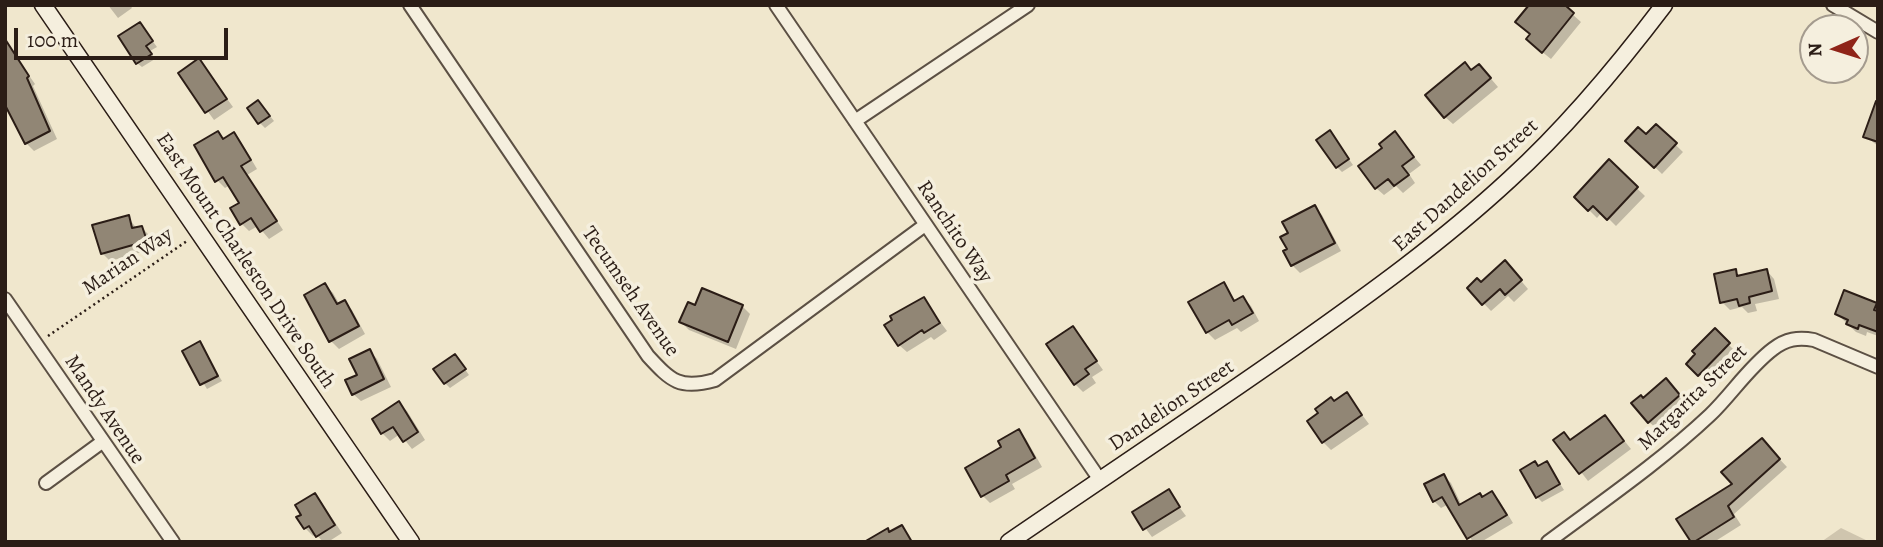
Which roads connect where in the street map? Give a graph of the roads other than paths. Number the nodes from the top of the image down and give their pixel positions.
1 (43, 5) edge
2 (410, 5) edge
3 (776, 5) edge
4 (1028, 5) edge
5 (1664, 5) edge
6 (1833, 5) edge
7 (1878, 32) edge
8 (855, 121) junction
9 (925, 225) junction
10 (5, 299) edge
11 (1266, 366) joint
12 (1878, 367) edge
13 (102, 442) junction
14 (1101, 480) junction
15 (46, 483) dead end
16 (173, 542) edge
17 (411, 542) edge
18 (1009, 542) edge
19 (1548, 542) edge

1 - 17 street, East Mount Charleston Drive South
2 - 9 street, Tecumseh Avenue
3 - 8 street, Ranchito Way
4 - 8 street
5 - 11 street, East Dandelion Street
6 - 7 street
8 - 9 street, Ranchito Way
9 - 14 street, Ranchito Way
10 - 13 street, Mandy Avenue
11 - 14 street, Dandelion Street
12 - 19 street, Margarita Street
13 - 15 street
13 - 16 street, Mandy Avenue
14 - 18 street, Dandelion Street

